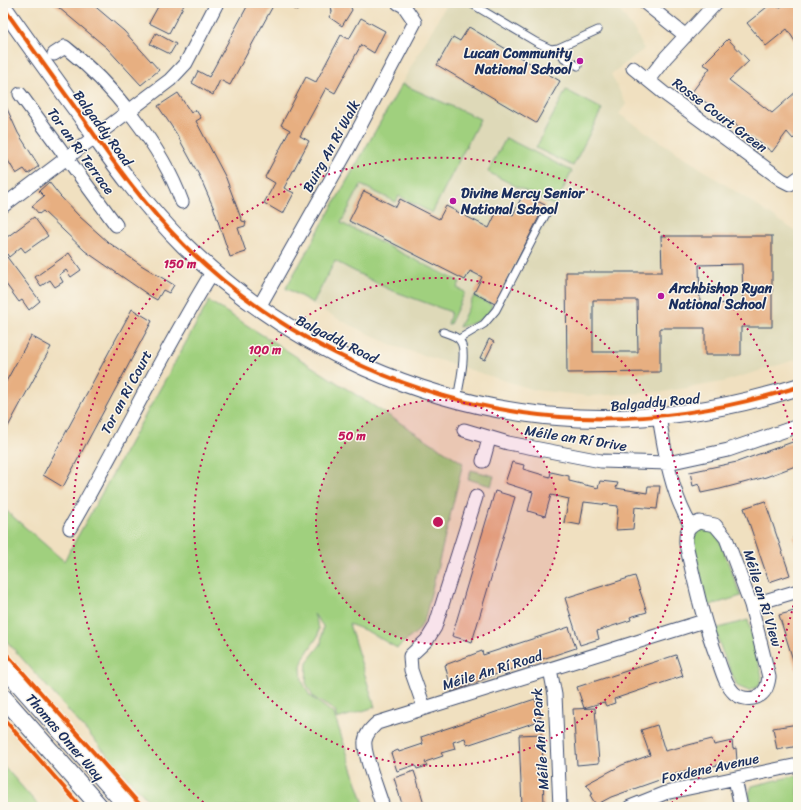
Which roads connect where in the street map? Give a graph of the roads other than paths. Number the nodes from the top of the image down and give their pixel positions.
1 (217, 3) edge
2 (398, 3) edge
3 (470, 3) edge
4 (645, 3) edge
5 (716, 3) edge
6 (3, 7) edge
7 (598, 30) dead end
8 (686, 36) junction
9 (558, 48) junction
10 (54, 54) dead end
11 (578, 66) dead end
12 (633, 68) dead end
13 (648, 80) junction
14 (20, 94) dead end
15 (130, 111) junction
16 (95, 136) junction
17 (67, 160) junction
18 (794, 181) edge
19 (182, 202) dead end
20 (3, 206) edge
21 (547, 212) dead end
22 (116, 226) dead end
23 (212, 271) junction
24 (259, 307) junction
25 (444, 332) dead end
26 (459, 339) junction
27 (798, 387) edge
28 (457, 399) junction
29 (659, 416) junction
30 (798, 426) edge
31 (464, 430) dead end
32 (489, 438) junction
33 (483, 461) dead end
34 (668, 463) junction
35 (476, 497) dead end
36 (691, 526) junction
37 (70, 528) dead end
38 (798, 591) edge
39 (751, 605) junction
40 (704, 620) junction
41 (3, 666) edge
42 (550, 668) junction
43 (3, 697) edge
44 (424, 707) junction
45 (798, 765) edge
46 (735, 779) junction
47 (100, 807) edge
48 (128, 807) edge
49 (383, 807) edge
50 (560, 807) edge
51 (630, 807) edge
52 (741, 807) edge

1 - 15 street
2 - 24 street, Buirg An Rí Walk
3 - 9 lane
4 - 8 street
5 - 8 street
6 - 16 street, Balgaddy Road
7 - 9 lane
8 - 13 street
9 - 11 lane
10 - 15 street
12 - 13 street, Rosse Court Green
13 - 18 street, Rosse Court Green
14 - 17 street, Tor an Rí Terrace
15 - 16 street
15 - 19 street
16 - 17 street
16 - 23 street, Balgaddy Road
17 - 20 street
17 - 22 street, Tor an Rí Terrace
21 - 26 lane
23 - 24 street, Balgaddy Road
23 - 37 street, Tor an Rí Court
24 - 28 street, Balgaddy Road
25 - 26 lane
26 - 28 lane
27 - 29 street, Balgaddy Road
28 - 29 street, Balgaddy Road
29 - 34 street
30 - 34 street, Méile an Rí Drive
31 - 32 street, Méile an Rí Drive
32 - 33 street
32 - 34 street, Méile an Rí Drive
34 - 36 street
35 - 44 street
36 - 39 street, Méile an Rí View
36 - 40 street, Méile an Rí View
38 - 39 street
39 - 40 street, Méile an Rí View
40 - 42 street, Méile An Rí Road
41 - 48 street, Thomas Omer Way
42 - 44 street, Méile An Rí Road
42 - 50 street, Méile An Rí Park
43 - 47 street, Thomas Omer Way
44 - 49 street, Méile An Rí Road
45 - 46 street, Foxdene Avenue
46 - 51 street, Foxdene Avenue
46 - 52 street

